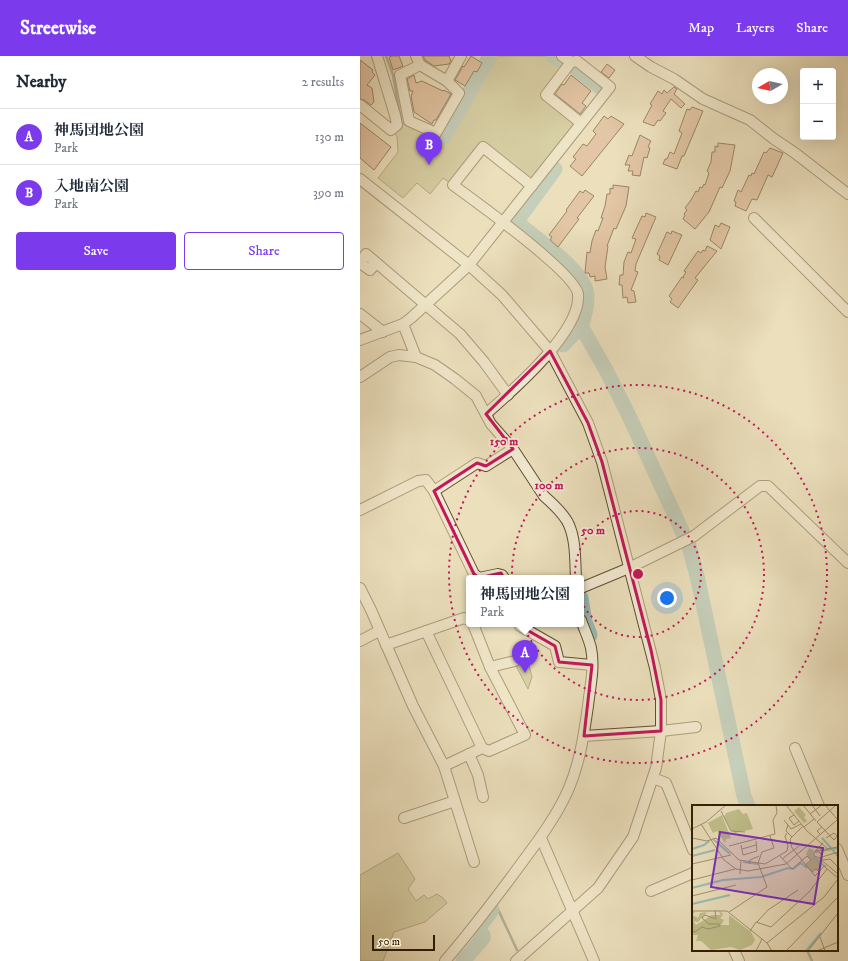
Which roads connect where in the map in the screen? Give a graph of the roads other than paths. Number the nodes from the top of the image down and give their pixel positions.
1 (377, 56) edge
2 (461, 56) edge
3 (562, 56) edge
4 (636, 56) edge
5 (418, 61) edge
6 (571, 62) junction
7 (447, 81) junction
8 (360, 106) edge
9 (581, 123) junction
10 (360, 179) edge
11 (532, 186) junction
12 (848, 194) edge
13 (754, 218) dead end
14 (503, 223) junction
15 (360, 262) edge
16 (469, 265) junction
17 (426, 305) junction
18 (848, 312) edge
19 (360, 314) edge
20 (403, 324) junction
21 (383, 332) junction
22 (360, 340) edge
23 (550, 351) junction
24 (416, 357) junction
25 (360, 377) edge
26 (508, 395) junction
27 (486, 414) junction
28 (513, 449) junction
29 (434, 491) junction
30 (360, 510) edge
31 (848, 563) edge
32 (629, 568) junction
33 (475, 575) edge
34 (576, 575) edge
35 (584, 587) edge
36 (360, 588) edge
37 (466, 619) edge
38 (474, 627) edge
39 (522, 627) edge
40 (584, 627) edge
41 (380, 631) junction
42 (426, 631) junction
43 (360, 641) edge
44 (386, 645) junction
45 (515, 661) dead end
46 (592, 665) junction
47 (490, 667) junction
48 (696, 727) dead end
49 (661, 731) junction
50 (584, 736) junction
51 (482, 748) junction
52 (795, 748) dead end
53 (469, 754) junction
54 (444, 766) junction
55 (653, 778) junction
56 (483, 797) dead end
57 (454, 801) junction
58 (818, 805) edge
59 (404, 818) dead end
60 (541, 838) junction
61 (692, 843) edge
62 (838, 851) edge
63 (474, 862) dead end
64 (692, 873) edge
65 (848, 875) edge
66 (651, 891) dead end
67 (572, 912) junction
68 (734, 951) edge
69 (445, 961) edge
70 (516, 961) edge
71 (594, 961) edge
72 (738, 961) edge

1 - 8 street
2 - 7 street
3 - 6 street
4 - 12 street
5 - 7 street
5 - 7 street
6 - 9 street
6 - 9 street
9 - 11 street
10 - 16 street
11 - 14 street
11 - 14 street
13 - 18 street
14 - 16 street
14 - 23 street
15 - 17 street
16 - 17 street
16 - 23 street
17 - 20 street
17 - 26 street
19 - 21 street
20 - 21 street
20 - 24 street
21 - 22 street
23 - 26 street
23 - 32 street
24 - 25 street
24 - 27 street
26 - 27 street
27 - 28 street
28 - 29 street
28 - 34 street
29 - 30 street
29 - 33 street
31 - 32 street
32 - 35 street
32 - 49 street
36 - 41 street
37 - 42 street
38 - 47 street
39 - 46 street
40 - 46 street
41 - 43 street
41 - 44 street
42 - 44 street
42 - 51 street
44 - 54 street
45 - 47 street
46 - 50 street
47 - 51 street
48 - 49 street
49 - 50 street
49 - 55 street
50 - 60 street
51 - 53 street
52 - 58 street
53 - 54 street
53 - 56 street
54 - 57 street
55 - 61 street
55 - 67 street
57 - 59 street
57 - 63 street
60 - 67 street
60 - 69 street
62 - 65 street
64 - 66 street
67 - 70 street
67 - 71 street
68 - 72 street

